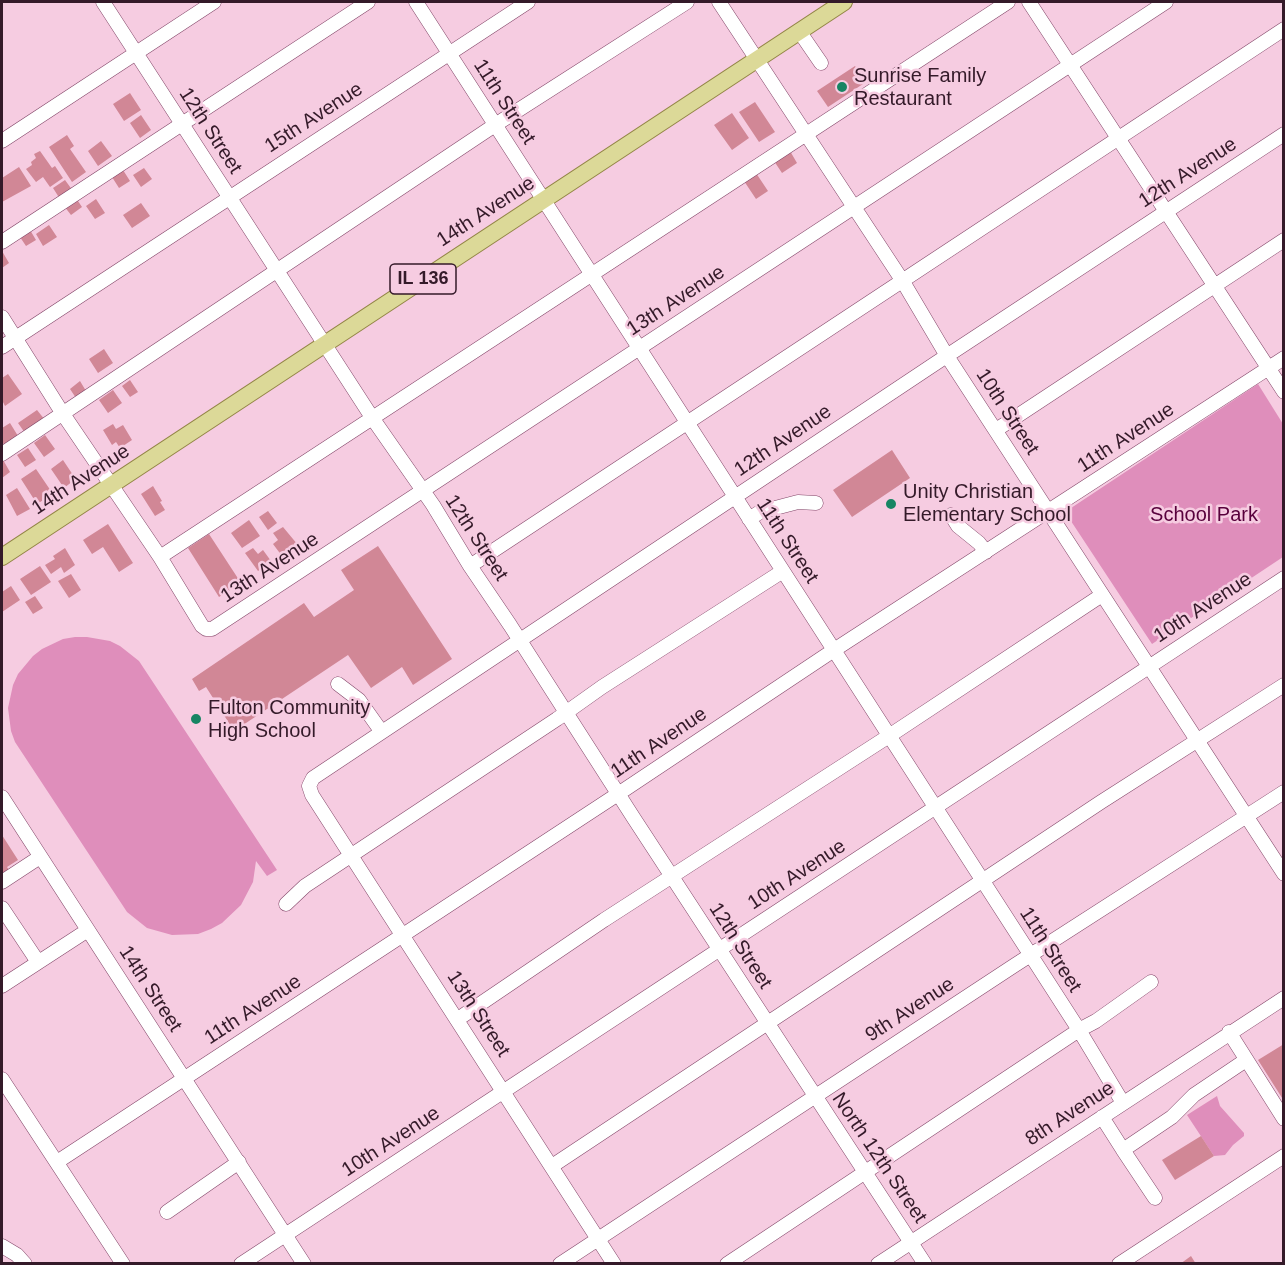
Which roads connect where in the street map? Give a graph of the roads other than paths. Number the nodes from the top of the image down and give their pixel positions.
1 (103, 2) edge
2 (214, 2) edge
3 (368, 2) edge
4 (416, 2) edge
5 (528, 2) edge
6 (687, 2) edge
7 (719, 2) edge
8 (844, 2) edge
9 (1008, 2) edge
10 (1029, 2) edge
11 (1166, 2) edge
12 (1284, 29) edge
13 (799, 31) junction
14 (136, 53) junction
15 (450, 53) junction
16 (757, 59) junction
17 (821, 63) dead end
18 (1071, 64) junction
19 (182, 123) junction
20 (495, 125) junction
21 (1284, 134) edge
22 (807, 135) junction
23 (1118, 139) junction
24 (2, 141) edge
25 (230, 196) junction
26 (543, 200) junction
27 (854, 207) junction
28 (1165, 211) junction
29 (1284, 240) edge
30 (2, 242) edge
31 (278, 271) junction
32 (592, 275) junction
33 (902, 280) junction
34 (1214, 285) junction
35 (2, 317) edge
36 (15, 339) junction
37 (325, 344) junction
38 (2, 347) edge
39 (639, 349) junction
40 (947, 356) junction
41 (1284, 358) edge
42 (1268, 368) junction
43 (1284, 392) edge
44 (63, 414) junction
45 (374, 418) junction
46 (687, 423) junction
47 (996, 430) junction
48 (2, 454) edge
49 (112, 485) junction
50 (422, 491) junction
51 (735, 496) junction
52 (816, 503) dead end
53 (1048, 512) junction
54 (951, 515) dead end
55 (749, 519) junction
56 (986, 552) junction
57 (2, 557) edge
58 (160, 557) junction
59 (470, 566) junction
60 (783, 571) junction
61 (1284, 578) edge
62 (1102, 595) junction
63 (519, 639) junction
64 (834, 650) junction
65 (1149, 667) junction
66 (338, 684) dead end
67 (1284, 685) edge
68 (566, 713) junction
69 (381, 731) junction
70 (889, 736) junction
71 (1197, 741) junction
72 (309, 786) joint
73 (1284, 792) edge
74 (618, 794) junction
75 (2, 797) edge
76 (935, 807) junction
77 (1246, 816) junction
78 (352, 856) junction
79 (40, 857) junction
80 (1284, 874) edge
81 (672, 876) junction
82 (983, 881) junction
83 (2, 882) edge
84 (286, 904) dead end
85 (2, 908) edge
86 (88, 930) junction
87 (403, 936) junction
88 (719, 949) junction
89 (1030, 955) junction
90 (38, 962) junction
91 (1151, 982) dead end
92 (2, 986) edge
93 (1284, 998) edge
94 (458, 1019) junction
95 (767, 1023) junction
96 (1079, 1030) junction
97 (1229, 1032) junction
98 (1246, 1060) junction
99 (2, 1079) edge
100 (184, 1079) junction
101 (504, 1091) junction
102 (815, 1096) junction
103 (1123, 1103) junction
104 (1102, 1118) junction
105 (1284, 1119) edge
106 (1123, 1150) junction
107 (1284, 1156) edge
108 (57, 1162) junction
109 (239, 1162) junction
110 (552, 1166) junction
111 (865, 1173) junction
112 (1155, 1198) dead end
113 (167, 1212) dead end
114 (285, 1234) junction
115 (598, 1238) junction
116 (911, 1242) junction
117 (2, 1246) edge
118 (26, 1263) edge
119 (123, 1263) edge
120 (241, 1263) edge
121 (304, 1263) edge
122 (560, 1263) edge
123 (614, 1263) edge
124 (727, 1263) edge
125 (878, 1263) edge
126 (925, 1263) edge
127 (1119, 1263) edge

1 - 14 street, 12th Street
2 - 14 street
3 - 19 street
4 - 15 street, 11th Street
5 - 15 street, 15th Avenue
6 - 20 street
7 - 16 street, 10th Street
8 - 13 main road, 14th Avenue / IL 136
9 - 22 street
10 - 18 street
11 - 18 street, 13th Avenue
12 - 23 street
13 - 16 main road, 14th Avenue / IL 136
13 - 17 street
14 - 19 street, 12th Street
14 - 24 street
15 - 20 street, 11th Street
15 - 25 street, 15th Avenue
16 - 22 street, 10th Street
16 - 26 main road, 14th Avenue / IL 136
18 - 23 street
18 - 27 street, 13th Avenue
19 - 25 street, 12th Street
19 - 30 street
20 - 26 street, 11th Street
20 - 31 street
21 - 28 street, 12th Avenue
22 - 27 street, 10th Street
22 - 32 street
23 - 28 street
23 - 33 street
25 - 31 street, 12th Street
25 - 36 street, 15th Avenue
26 - 32 street, 11th Street
26 - 37 main road, 14th Avenue / IL 136
27 - 33 street, 10th Street
27 - 39 street, 13th Avenue
28 - 34 street
28 - 40 street, 12th Avenue
29 - 34 street
31 - 37 street, 12th Street
31 - 44 street
32 - 39 street, 11th Street
32 - 45 street
33 - 40 street, 10th Street
33 - 46 street
34 - 42 street
34 - 47 street
35 - 36 street
36 - 38 street, 15th Avenue
36 - 44 street
37 - 45 street, 12th Street
37 - 49 main road, 14th Avenue / IL 136
39 - 46 street, 11th Street
39 - 50 street, 13th Avenue
40 - 47 street, 10th Street
40 - 51 street, 12th Avenue
41 - 42 street, 11th Avenue
42 - 43 street
42 - 53 street, 11th Avenue
44 - 48 street
44 - 49 street
45 - 50 street, 12th Street
45 - 58 street
46 - 51 street, 11th Street
46 - 59 street
47 - 53 street, 10th Street
49 - 57 main road, 14th Avenue / IL 136
49 - 58 street
50 - 58 street, 13th Avenue
50 - 59 street, 12th Street
51 - 55 street, 11th Street
51 - 63 street, 12th Avenue
52 - 55 street
53 - 56 street, 11th Avenue
53 - 62 street, 10th Street
54 - 56 street
55 - 60 street, 11th Street
56 - 64 street, 11th Avenue
59 - 63 street, 12th Street
60 - 64 street, 11th Street
60 - 68 street
61 - 65 street, 10th Avenue
62 - 65 street, 10th Street
62 - 70 street
63 - 68 street, 12th Street
63 - 69 street, 12th Avenue
64 - 70 street, 11th Street
64 - 74 street, 11th Avenue
65 - 71 street, 10th Street
65 - 76 street, 10th Avenue
66 - 69 street
67 - 71 street
68 - 74 street, 12th Street
68 - 78 street
69 - 72 street, 12th Avenue
70 - 76 street, 11th Street
70 - 81 street
71 - 77 street, 10th Street
71 - 82 street
72 - 78 street, 13th Street
73 - 77 street, 9th Avenue
74 - 81 street, 12th Street
74 - 87 street, 11th Avenue
75 - 79 street, 14th Street
76 - 82 street, 11th Street
76 - 88 street, 10th Avenue
77 - 80 street, 10th Street
77 - 89 street, 9th Avenue
78 - 84 street
78 - 87 street, 13th Street
79 - 83 street
79 - 86 street, 14th Street
81 - 88 street, 12th Street
81 - 94 street
82 - 89 street, 11th Street
82 - 95 street
85 - 90 street
86 - 90 street
86 - 100 street, 14th Street
87 - 94 street, 13th Street
87 - 100 street, 11th Avenue
88 - 95 street, 12th Street
88 - 101 street, 10th Avenue
89 - 96 street, 11th Street
89 - 102 street, 9th Avenue
90 - 92 street
91 - 96 street
93 - 97 street, 8th Avenue
94 - 101 street, 13th Street
95 - 102 street, 12th Street
95 - 110 street
96 - 103 street, 11th Street
96 - 111 street
97 - 98 street
97 - 103 street, 8th Avenue
98 - 105 street
98 - 106 street
99 - 108 street
100 - 108 street, 11th Avenue
100 - 109 street, 14th Street
101 - 110 street, 13th Street
101 - 114 street, 10th Avenue
102 - 111 street, North 12th Street
102 - 115 street, 9th Avenue
103 - 104 street, 8th Avenue
104 - 106 street
104 - 116 street, 8th Avenue
106 - 112 street
107 - 127 street
108 - 119 street
109 - 113 street
109 - 114 street, 14th Street
110 - 115 street, 13th Street
111 - 116 street, North 12th Street
111 - 124 street
114 - 120 street, 10th Avenue
114 - 121 street, 14th Street
115 - 122 street, 9th Avenue
115 - 123 street, 13th Street
116 - 125 street, 8th Avenue
116 - 126 street
117 - 118 street

